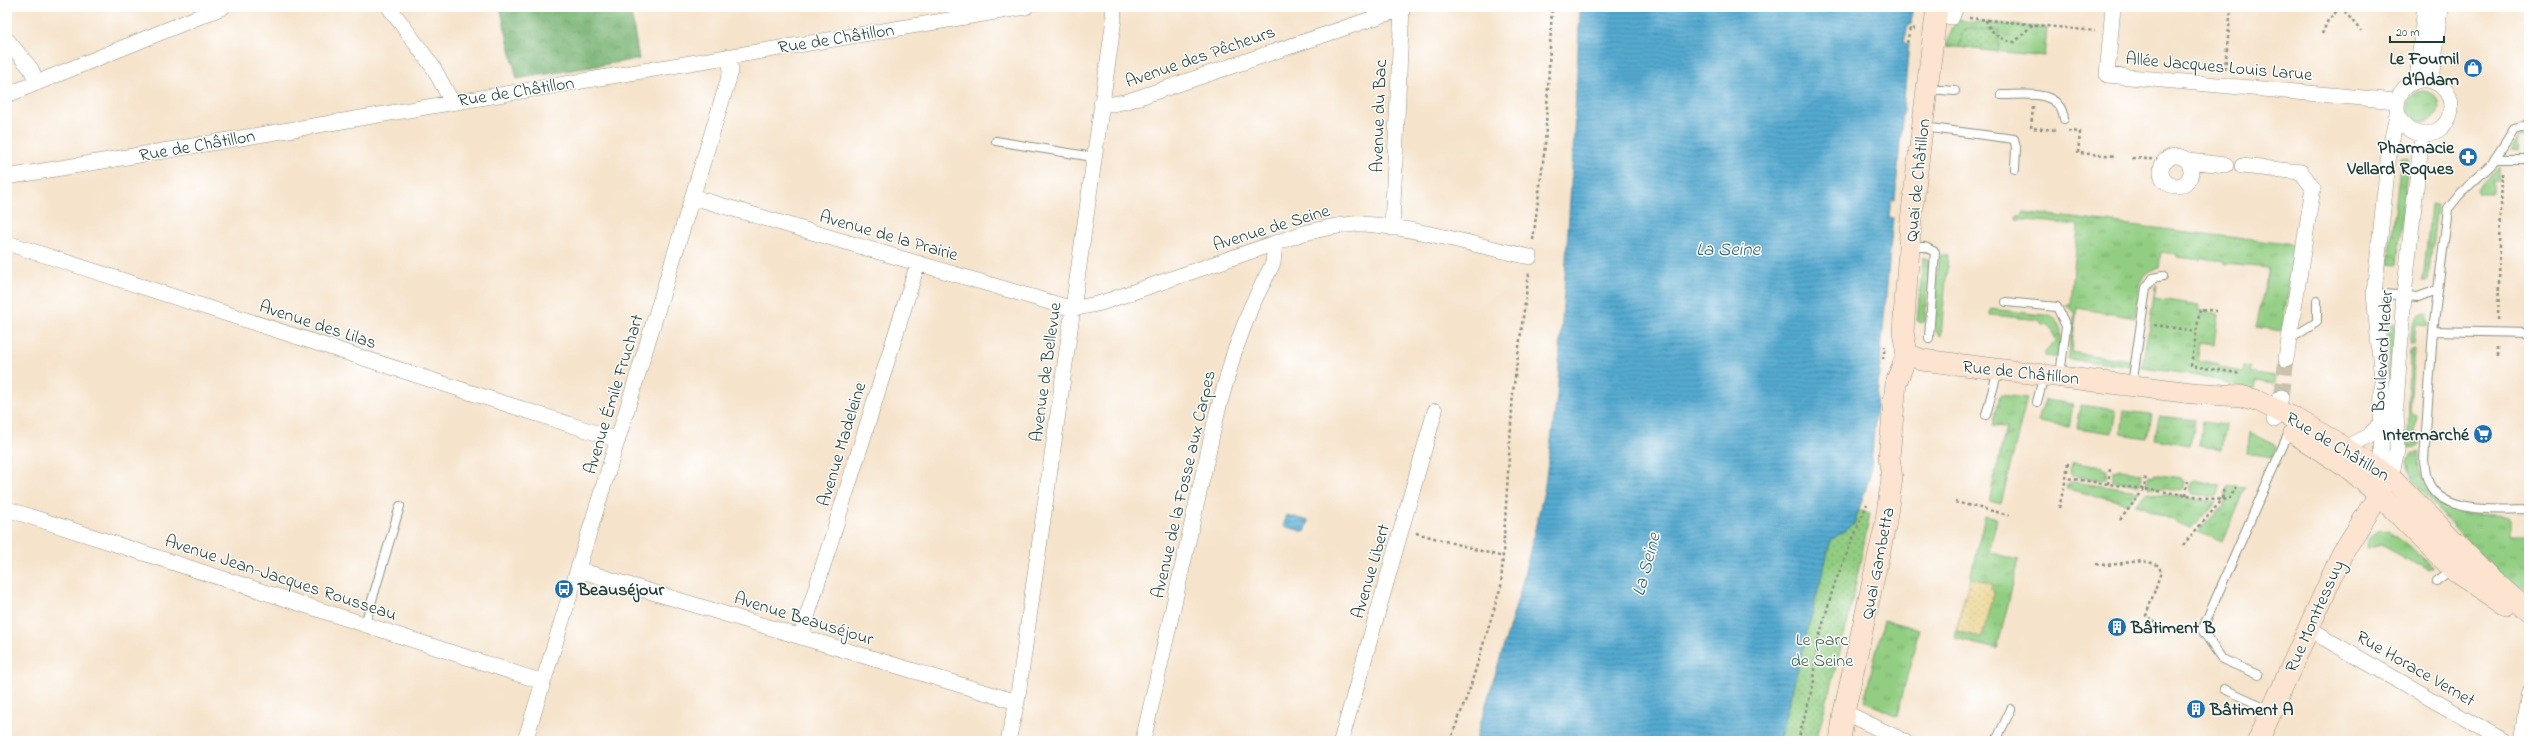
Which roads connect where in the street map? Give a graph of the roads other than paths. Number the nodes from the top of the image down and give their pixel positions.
1 (223, 7) edge
2 (389, 7) edge
3 (1026, 7) edge
4 (1113, 7) edge
5 (2113, 7) edge
6 (2425, 7) edge
7 (2440, 7) edge
8 (1402, 9) edge
9 (1945, 11) edge
10 (7, 40) edge
11 (729, 56) junction
12 (2425, 81) junction
13 (37, 83) junction
14 (1927, 89) junction
15 (1955, 91) dead end
16 (7, 95) edge
17 (2001, 95) dead end
18 (452, 102) junction
19 (1101, 103) junction
20 (2397, 107) junction
21 (2064, 119) dead end
22 (2529, 124) edge
23 (1922, 126) junction
24 (2422, 135) junction
25 (996, 141) dead end
26 (1094, 157) junction
27 (2499, 159) junction
28 (2529, 159) edge
29 (2188, 161) junction
30 (2226, 165) dead end
31 (2242, 166) dead end
32 (2015, 169) dead end
33 (7, 177) edge
34 (693, 197) junction
35 (1392, 228) junction
36 (1275, 242) junction
37 (7, 243) edge
38 (1909, 246) junction
39 (1530, 257) road end
40 (918, 263) junction
41 (2163, 276) dead end
42 (2437, 290) junction
43 (2374, 293) junction
44 (2404, 296) junction
45 (2006, 302) dead end
46 (2317, 302) dead end
47 (1073, 309) junction
48 (2433, 331) junction
49 (2529, 333) edge
50 (1929, 338) dead end
51 (2289, 339) junction
52 (1914, 357) junction
53 (2286, 359) tunnel mouth
54 (1998, 370) junction
55 (2052, 375) junction
56 (2132, 385) junction
57 (2037, 402) dead end
58 (1435, 411) dead end
59 (2281, 414) junction
60 (1986, 415) dead end
61 (2381, 424) junction
62 (618, 440) junction
63 (2345, 448) junction
64 (2387, 474) junction
65 (2379, 495) junction
66 (400, 506) dead end
67 (7, 509) edge
68 (2529, 509) edge
69 (579, 570) junction
70 (2490, 578) junction
71 (2529, 612) edge
72 (2529, 618) edge
73 (365, 624) junction
74 (2308, 629) junction
75 (801, 636) junction
76 (2258, 675) dead end
77 (543, 682) junction
78 (2224, 689) dead end
79 (2529, 692) edge
80 (1018, 702) junction
81 (2011, 709) dead end
82 (2272, 710) junction
83 (1844, 712) junction
84 (526, 741) edge
85 (1008, 741) edge
86 (1143, 741) edge
87 (1341, 741) edge
88 (1840, 741) edge
89 (1904, 741) edge
90 (1996, 741) edge
91 (2258, 741) edge
92 (2505, 741) edge
93 (2521, 741) edge

1 - 13 street
2 - 18 street
3 - 11 street, Rue de Châtillon
4 - 19 street, Avenue de Bellevue
5 - 20 street, Allée Jacques Louis Larue
6 - 12 street
7 - 12 street
8 - 19 street, Avenue des Pêcheurs
8 - 35 street, Avenue du Bac
9 - 14 main road, Quai de Châtillon
10 - 13 street
11 - 18 street, Rue de Châtillon
11 - 34 street, Avenue Émile Fruchart
12 - 20 street
12 - 24 street
13 - 16 street
14 - 15 lane
14 - 23 main road, Quai de Châtillon
17 - 21 lane
18 - 33 street, Rue de Châtillon
19 - 26 street, Avenue de Bellevue
20 - 24 street
20 - 43 street, Boulevard Meder
22 - 27 lane
23 - 32 lane
23 - 38 main road, Quai de Châtillon
24 - 44 street, Boulevard Meder
25 - 26 lane
26 - 47 street, Avenue de Bellevue
27 - 28 lane
27 - 42 lane
29 - 29 street
29 - 30 street
31 - 51 street
34 - 40 street, Avenue de la Prairie
34 - 62 street, Avenue Émile Fruchart
35 - 36 street, Avenue de Seine
35 - 39 street, Avenue de Seine
36 - 47 street, Avenue de Seine
36 - 86 street, Avenue de la Fosse aux Carpes
37 - 62 street, Avenue des Lilas
38 - 50 lane
38 - 52 main road, Quai de Châtillon
40 - 47 street, Avenue de la Prairie
40 - 75 street, Avenue Madeleine
41 - 56 lane
42 - 44 lane
42 - 48 lane
43 - 44 lane
43 - 61 street, Boulevard Meder
44 - 64 street, Boulevard Meder
45 - 55 lane
46 - 51 lane
47 - 80 street, Avenue de Bellevue
48 - 49 lane
48 - 68 lane
51 - 53 street
52 - 54 main road, Rue de Châtillon
52 - 83 main road, Quai Gambetta
54 - 55 main road, Rue de Châtillon
54 - 60 lane
55 - 56 main road, Rue de Châtillon
55 - 57 lane
56 - 59 main road, Rue de Châtillon
58 - 87 street, Avenue Libert
59 - 63 main road, Rue de Châtillon
59 - 65 main road, Rue de Châtillon
59 - 76 lane
61 - 63 street, Boulevard Meder
61 - 64 street, Boulevard Meder
62 - 69 street, Avenue Émile Fruchart
63 - 64 main road, Rue de Châtillon
64 - 65 street, Boulevard Meder
64 - 70 main road, Rue de Châtillon
65 - 70 main road
65 - 72 main road, Rue de Châtillon
65 - 74 main road, Rue Monttessuy
66 - 73 lane
67 - 73 street, Avenue Jean-Jacques Rousseau
69 - 75 street, Avenue Beauséjour
69 - 77 street, Avenue Émile Fruchart
70 - 71 main road, Rue de Châtillon
73 - 77 street, Avenue Jean-Jacques Rousseau
74 - 82 main road, Rue Monttessuy
74 - 92 street, Rue Horace Vernet
75 - 80 street, Avenue Beauséjour
77 - 84 street, Avenue Émile Fruchart
78 - 82 lane
79 - 93 street
80 - 85 street, Avenue de Bellevue
81 - 90 lane
82 - 91 main road, Rue Monttessuy
83 - 88 main road, Quai Gambetta
83 - 89 street

